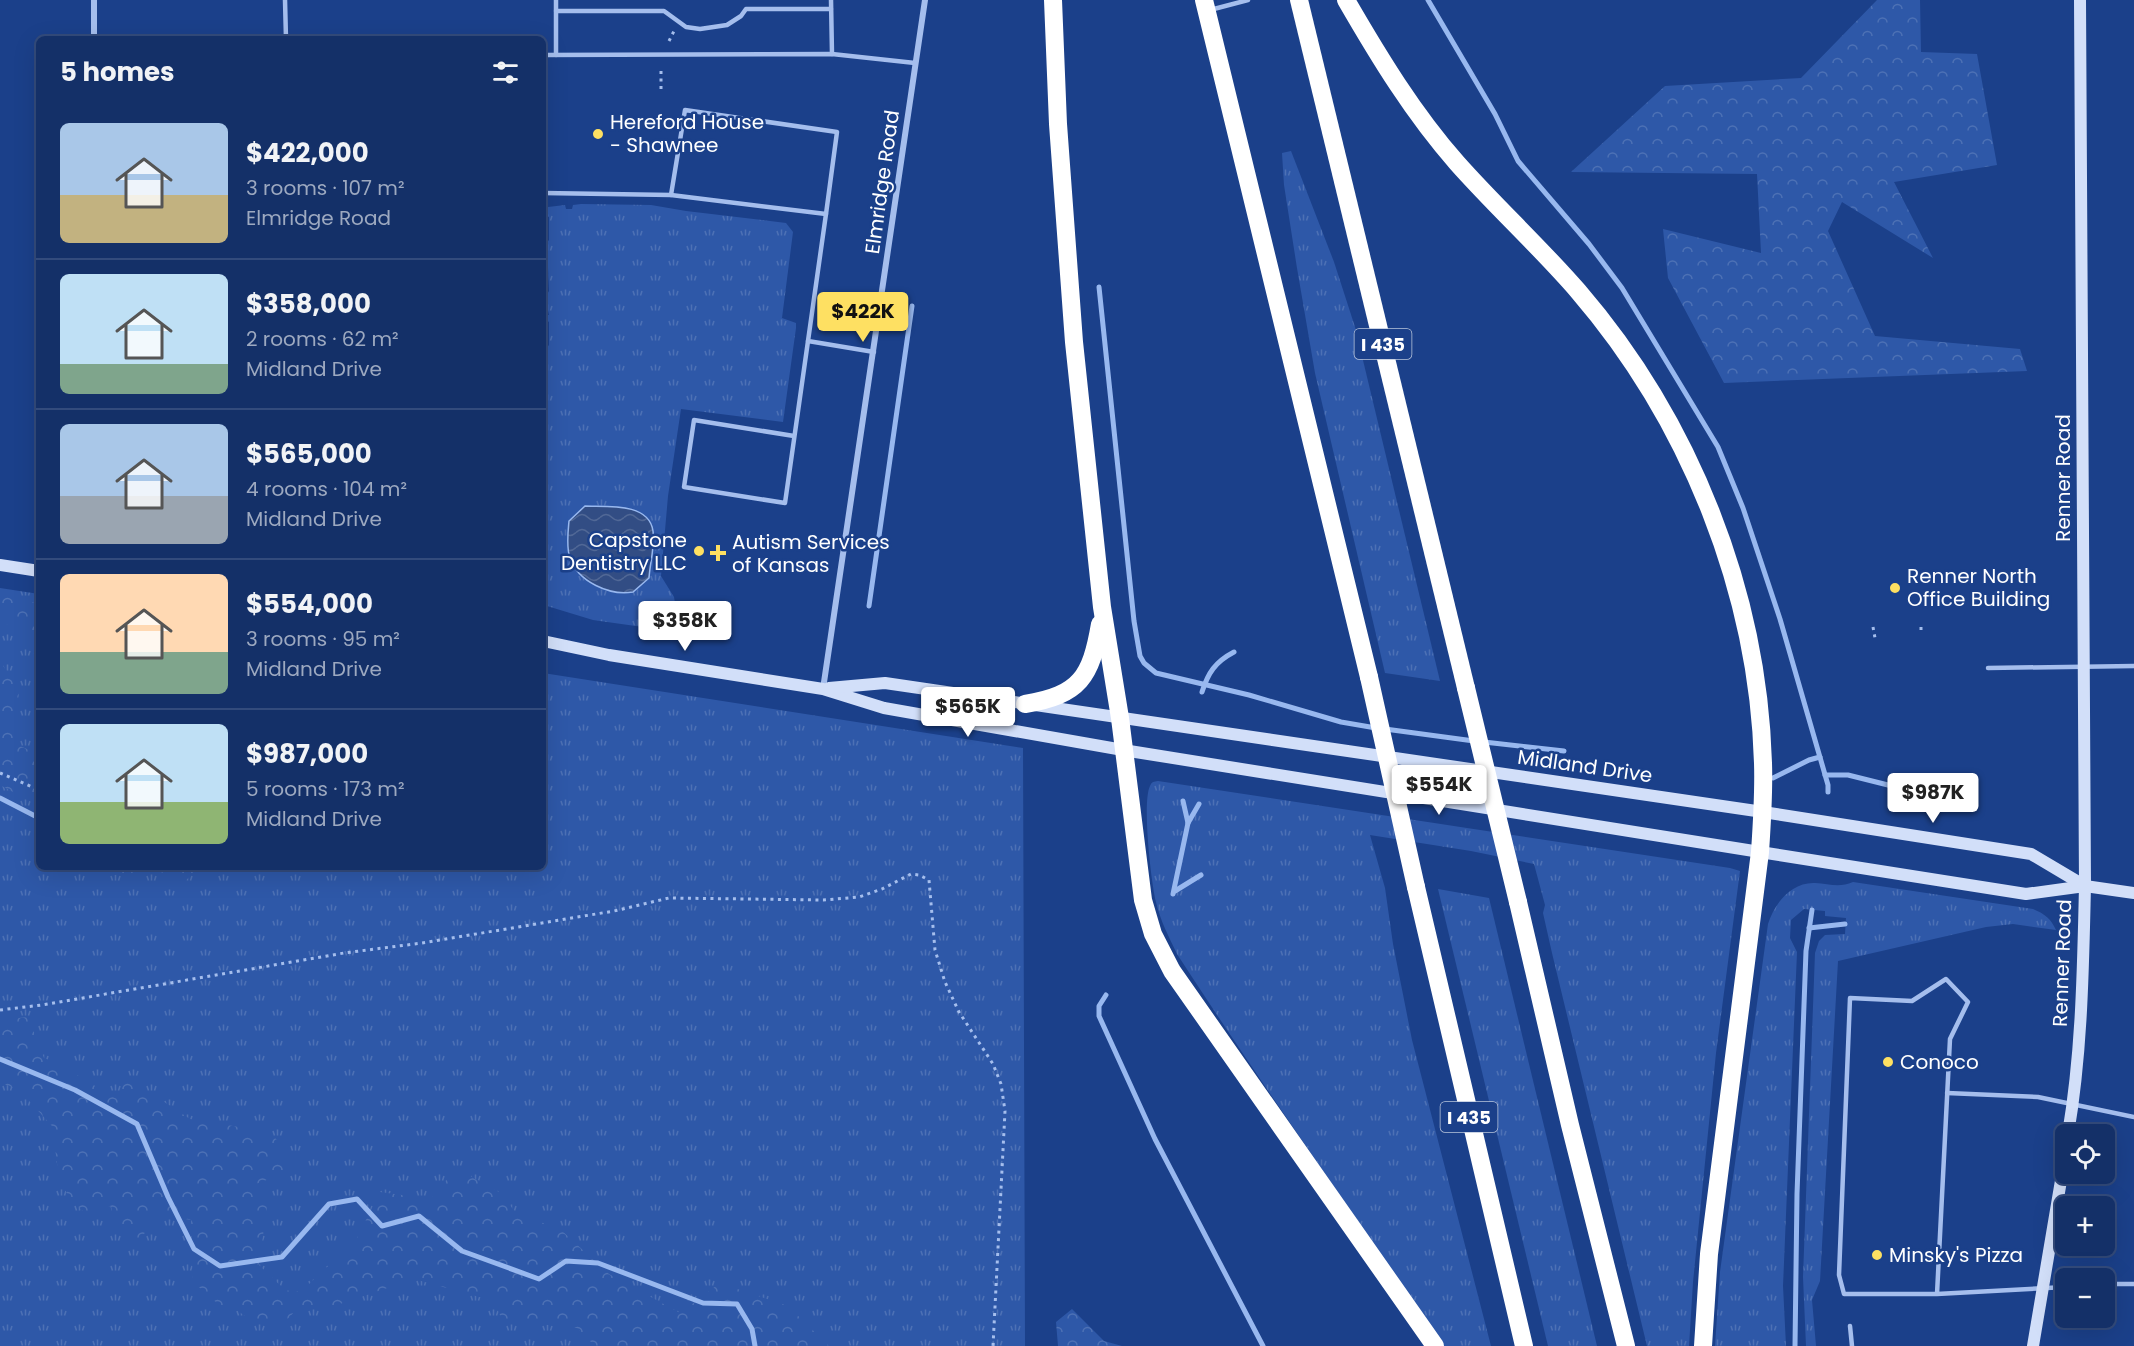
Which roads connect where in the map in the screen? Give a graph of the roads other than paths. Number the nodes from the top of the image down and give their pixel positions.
1 (94, 0) edge
2 (285, 0) edge
3 (556, 0) edge
4 (831, 0) edge
5 (925, 0) edge
6 (1053, 0) edge
7 (1248, 0) edge
8 (1299, 0) edge
9 (1346, 0) edge
10 (2080, 0) edge
11 (1206, 5) edge
12 (831, 9) junction
13 (556, 11) junction
14 (94, 36) edge
15 (286, 36) edge
16 (832, 54) junction
17 (546, 56) edge
18 (556, 56) junction
19 (915, 63) junction
20 (546, 193) edge
21 (671, 195) junction
22 (826, 214) junction
23 (808, 341) junction
24 (874, 352) junction
25 (794, 436) junction
26 (0, 565) edge
27 (36, 571) edge
28 (1102, 607) junction
29 (546, 642) edge
30 (2084, 666) junction
31 (2134, 666) edge
32 (1988, 668) dead end
33 (823, 689) junction
34 (1025, 704) junction
35 (1120, 718) junction
36 (1124, 750) junction
37 (1762, 812) junction
38 (1760, 852) junction
39 (2085, 886) junction
40 (2134, 893) edge
41 (1947, 1093) junction
42 (2073, 1105) junction
43 (2134, 1117) edge
44 (2070, 1124) edge
45 (2060, 1184) edge
46 (2115, 1284) edge
47 (2134, 1284) edge
48 (2055, 1288) edge
49 (2042, 1290) junction
50 (1937, 1294) junction
51 (1850, 1326) dead end
52 (1435, 1346) edge
53 (1524, 1346) edge
54 (1626, 1346) edge
55 (1703, 1346) edge
56 (1852, 1346) edge
57 (2033, 1346) edge

1 - 14 street
2 - 15 lane
3 - 13 lane
4 - 12 lane
5 - 19 street, Elmridge Road
6 - 28 highway
7 - 11 lane
8 - 54 highway, I 435, bridge
9 - 37 highway
10 - 30 main road, Renner Road
11 - 53 highway, I 435, bridge
12 - 13 lane
12 - 16 lane
13 - 18 lane
16 - 18 lane
16 - 19 lane
17 - 18 lane
19 - 24 street, Elmridge Road
20 - 21 lane
21 - 22 lane
21 - 22 lane
22 - 23 lane
23 - 24 lane
23 - 25 lane
24 - 33 street, Elmridge Road
25 - 25 lane
26 - 27 main road
28 - 34 highway
28 - 35 highway
29 - 33 main road, Midland Drive
30 - 31 lane
30 - 32 lane
30 - 39 main road, Renner Road
33 - 34 main road, Midland Drive
33 - 36 main road, Midland Drive
34 - 35 main road, Midland Drive
35 - 36 highway
35 - 37 main road, Midland Drive
36 - 38 main road, Midland Drive
36 - 52 highway
37 - 38 highway
37 - 39 main road, Midland Drive
38 - 39 main road, Midland Drive
38 - 55 highway
39 - 40 main road, Midland Drive
39 - 42 main road, Renner Road
41 - 42 lane
41 - 50 lane
41 - 50 lane
42 - 43 lane
42 - 44 main road, Renner Road
45 - 49 main road
46 - 47 lane
48 - 49 lane
49 - 50 lane
49 - 57 main road
51 - 56 lane

